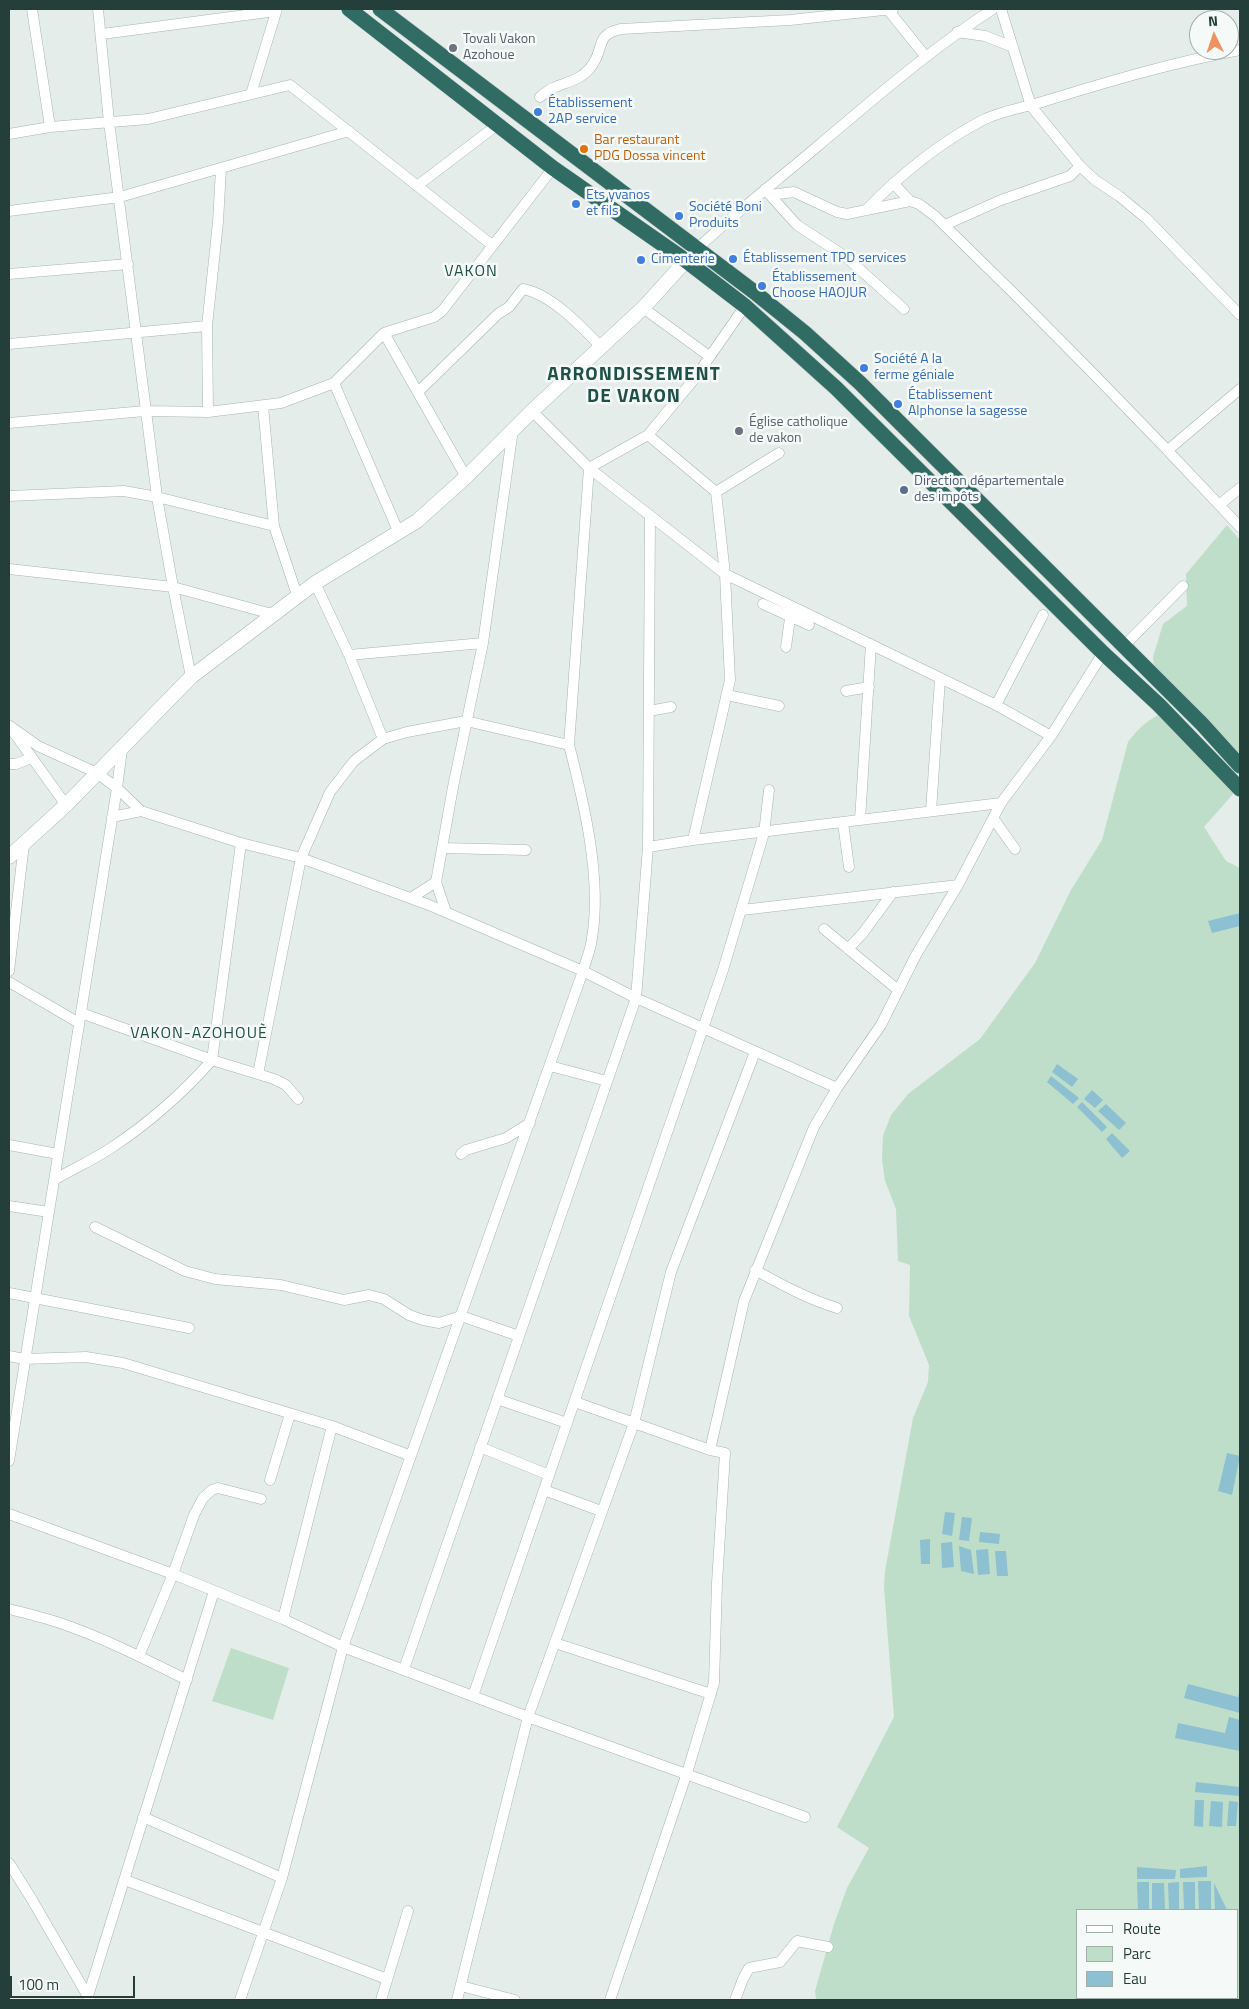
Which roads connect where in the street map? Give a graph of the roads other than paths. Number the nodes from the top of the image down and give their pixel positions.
1 (32, 9) edge
2 (98, 9) edge
3 (349, 9) edge
4 (380, 9) edge
5 (993, 9) edge
6 (1001, 9) edge
7 (276, 10) edge
8 (891, 10) edge
9 (957, 32) junction
10 (102, 34) junction
11 (1013, 47) junction
12 (1240, 50) edge
13 (926, 57) junction
14 (251, 94) junction
15 (540, 97) dead end
16 (1031, 106) junction
17 (109, 122) junction
18 (497, 125) junction
19 (50, 127) junction
20 (349, 131) junction
21 (9, 134) edge
22 (1080, 166) junction
23 (553, 168) junction
24 (221, 169) junction
25 (893, 183) junction
26 (417, 186) junction
27 (767, 192) junction
28 (120, 197) junction
29 (910, 201) junction
30 (866, 210) junction
31 (9, 211) edge
32 (945, 225) junction
33 (492, 245) junction
34 (697, 248) junction
35 (685, 260) junction
36 (128, 264) junction
37 (9, 274) edge
38 (745, 306) junction
39 (643, 308) junction
40 (904, 309) dead end
41 (1240, 315) edge
42 (206, 326) junction
43 (136, 332) junction
44 (384, 333) junction
45 (9, 344) edge
46 (601, 347) junction
47 (709, 356) junction
48 (334, 383) junction
49 (1240, 388) edge
50 (418, 392) junction
51 (262, 406) junction
52 (532, 410) junction
53 (145, 411) junction
54 (208, 412) junction
55 (9, 423) edge
56 (513, 428) junction
57 (648, 435) junction
58 (1168, 450) junction
59 (779, 453) dead end
60 (589, 468) junction
61 (466, 477) junction
62 (1240, 488) edge
63 (716, 492) junction
64 (9, 496) edge
65 (157, 497) junction
66 (1219, 505) junction
67 (650, 515) junction
68 (274, 526) junction
69 (1240, 527) edge
70 (399, 533) junction
71 (9, 569) edge
72 (724, 574) junction
73 (315, 583) junction
74 (1183, 586) dead end
75 (173, 587) junction
76 (297, 596) junction
77 (763, 604) dead end
78 (791, 612) junction
79 (272, 614) junction
80 (1043, 615) dead end
81 (809, 625) dead end
82 (483, 642) junction
83 (871, 644) junction
84 (786, 647) dead end
85 (1123, 647) junction
86 (1103, 653) junction
87 (349, 655) junction
88 (191, 677) junction
89 (940, 679) junction
90 (868, 686) junction
91 (846, 691) dead end
92 (727, 695) junction
93 (996, 705) junction
94 (779, 706) dead end
95 (671, 707) dead end
96 (649, 711) junction
97 (466, 721) junction
98 (9, 724) edge
99 (1051, 736) junction
100 (383, 739) junction
101 (569, 745) junction
102 (122, 749) junction
103 (31, 758) junction
104 (9, 764) edge
105 (1240, 766) edge
106 (97, 773) junction
107 (117, 788) junction
108 (1240, 789) edge
109 (769, 790) dead end
110 (1001, 803) junction
111 (66, 806) junction
112 (141, 811) junction
113 (931, 812) junction
114 (112, 817) junction
115 (994, 818) junction
116 (860, 820) junction
117 (843, 823) junction
118 (764, 833) junction
119 (692, 840) junction
120 (241, 843) junction
121 (24, 844) junction
122 (648, 847) junction
123 (442, 848) junction
124 (1015, 849) dead end
125 (526, 850) dead end
126 (9, 857) edge
127 (301, 858) junction
128 (849, 867) dead end
129 (436, 882) junction
130 (958, 885) junction
131 (893, 892) junction
132 (411, 898) junction
133 (742, 910) junction
134 (446, 912) junction
135 (824, 929) dead end
136 (848, 949) junction
137 (9, 971) edge
138 (584, 971) junction
139 (9, 982) edge
140 (898, 990) junction
141 (636, 998) junction
142 (80, 1018) junction
143 (703, 1029) junction
144 (754, 1052) junction
145 (212, 1060) junction
146 (550, 1066) junction
147 (258, 1074) junction
148 (607, 1081) junction
149 (836, 1088) junction
150 (298, 1099) dead end
151 (530, 1122) junction
152 (9, 1145) edge
153 (58, 1154) junction
154 (461, 1154) dead end
155 (54, 1180) junction
156 (9, 1206) edge
157 (49, 1212) junction
158 (95, 1227) dead end
159 (756, 1270) junction
160 (9, 1293) edge
161 (35, 1299) junction
162 (837, 1308) dead end
163 (461, 1316) junction
164 (189, 1328) dead end
165 (519, 1336) junction
166 (9, 1356) edge
167 (24, 1359) junction
168 (497, 1399) junction
169 (575, 1402) junction
170 (290, 1414) junction
171 (567, 1423) junction
172 (634, 1423) junction
173 (12, 1424) edge
174 (332, 1426) junction
175 (480, 1447) junction
176 (710, 1450) junction
177 (411, 1456) junction
178 (9, 1461) edge
179 (549, 1474) junction
180 (270, 1480) dead end
181 (544, 1490) junction
182 (261, 1499) dead end
183 (601, 1511) junction
184 (9, 1514) edge
185 (172, 1574) junction
186 (214, 1591) junction
187 (9, 1609) edge
188 (283, 1619) junction
189 (555, 1643) junction
190 (343, 1647) junction
191 (139, 1656) junction
192 (404, 1669) junction
193 (186, 1680) junction
194 (711, 1694) junction
195 (473, 1696) junction
196 (528, 1718) junction
197 (687, 1773) junction
198 (143, 1817) junction
199 (805, 1817) dead end
200 (9, 1863) edge
201 (282, 1878) junction
202 (125, 1880) junction
203 (408, 1911) dead end
204 (263, 1933) junction
205 (828, 1947) dead end
206 (387, 1979) junction
207 (461, 1986) junction
208 (90, 1998) edge
209 (240, 2000) edge
210 (381, 2000) edge
211 (457, 2000) edge
212 (515, 2000) edge
213 (610, 2000) edge
214 (736, 2000) edge

1 - 19 street
2 - 10 street
3 - 18 highway
4 - 34 highway
5 - 9 street
6 - 11 street
7 - 10 street
7 - 14 street
8 - 13 street
8 - 15 street
9 - 11 street
9 - 13 street
10 - 17 street
11 - 16 street
12 - 16 street
13 - 27 street
14 - 17 street
14 - 20 street
16 - 22 street
16 - 25 street
17 - 19 street
17 - 28 street
18 - 23 highway
18 - 26 street
19 - 21 street
20 - 24 street
20 - 26 street
22 - 32 street
22 - 41 street
23 - 33 street
23 - 35 highway
24 - 28 street
24 - 42 street
25 - 29 street
25 - 30 street
26 - 33 street
27 - 30 street
27 - 34 street
27 - 40 street
28 - 31 street
28 - 36 street
29 - 30 street
29 - 32 street
32 - 58 street
33 - 44 street
34 - 35 main road
34 - 85 highway
35 - 38 highway
35 - 39 main road
36 - 37 street
36 - 43 street
38 - 47 street
38 - 86 highway
39 - 46 main road
39 - 47 street
42 - 43 street
42 - 54 street
43 - 45 street
43 - 53 street
44 - 48 street
44 - 50 street
46 - 50 street
46 - 52 main road
47 - 57 street
48 - 51 street
48 - 70 street
49 - 58 street
50 - 61 street
51 - 54 street
51 - 68 street
52 - 56 main road
52 - 60 street
53 - 54 street
53 - 55 street
53 - 65 street
56 - 61 main road
56 - 82 street
57 - 60 street
57 - 63 street
58 - 66 street
59 - 63 street
60 - 67 street
60 - 101 street
61 - 70 main road
62 - 66 street
63 - 72 street
64 - 65 street
65 - 68 street
65 - 75 street
66 - 69 street
67 - 72 street
67 - 96 street
68 - 76 street
70 - 73 main road
71 - 75 street
72 - 78 street
72 - 92 street
73 - 76 main road
73 - 87 street
74 - 85 street
75 - 79 street
75 - 88 street
76 - 79 main road
77 - 78 street
78 - 81 street
78 - 83 street
78 - 84 street
79 - 88 main road
80 - 93 street
82 - 87 street
82 - 97 street
83 - 89 street
83 - 90 street
85 - 105 highway
86 - 99 street
86 - 108 highway
87 - 100 street
88 - 102 main road
89 - 93 street
89 - 113 street
90 - 91 street
90 - 116 street
92 - 94 street
92 - 119 street
93 - 99 street
95 - 96 street
96 - 122 street
97 - 100 street
97 - 101 street
97 - 123 street
98 - 103 street
98 - 106 street
99 - 110 street
100 - 127 street
101 - 138 street
102 - 106 main road
102 - 107 street
103 - 104 street
103 - 111 street
106 - 107 street
106 - 111 main road
107 - 112 street
107 - 114 street
109 - 118 street
110 - 113 street
110 - 115 street
111 - 121 main road
112 - 114 street
112 - 120 street
113 - 116 street
114 - 142 street
115 - 124 street
115 - 130 street
116 - 117 street
117 - 118 street
117 - 128 street
118 - 119 street
118 - 133 street
119 - 122 street
120 - 127 street
120 - 145 street
121 - 126 main road
121 - 137 street
122 - 141 street
123 - 125 street
123 - 129 street
127 - 132 street
127 - 147 street
129 - 132 street
129 - 134 street
130 - 131 street
130 - 140 street
131 - 133 street
131 - 136 street
132 - 134 street
133 - 143 street
134 - 138 street
135 - 136 street
136 - 140 street
138 - 141 street
138 - 146 street
139 - 142 street
140 - 149 street
141 - 143 street
141 - 148 street
142 - 145 street
142 - 153 street
143 - 144 street
143 - 169 street
144 - 149 street
144 - 172 street
145 - 147 street
145 - 155 street
146 - 148 street
146 - 151 street
147 - 150 street
148 - 165 street
149 - 159 street
151 - 154 street
151 - 163 street
152 - 153 street
153 - 155 street
155 - 157 street
156 - 157 street
157 - 161 street
158 - 163 street
159 - 162 street
159 - 176 street
160 - 161 street
161 - 164 street
161 - 167 street
163 - 165 street
163 - 177 street
165 - 168 street
166 - 167 street
167 - 170 street
167 - 173 street
168 - 171 street
168 - 175 street
169 - 171 street
169 - 172 street
170 - 174 street
170 - 180 street
171 - 179 street
172 - 176 street
172 - 183 street
173 - 178 street
174 - 177 street
174 - 188 street
175 - 179 street
175 - 192 street
176 - 194 street
177 - 190 street
179 - 181 street
181 - 183 street
181 - 195 street
182 - 185 street
183 - 189 street
184 - 185 street
185 - 186 street
185 - 191 street
186 - 188 street
186 - 193 street
187 - 191 street
188 - 190 street
189 - 194 street
189 - 196 street
190 - 192 street
190 - 201 street
191 - 193 street
192 - 195 street
193 - 198 street
194 - 197 street
195 - 196 street
196 - 197 street
196 - 207 street
197 - 199 street
197 - 213 street
198 - 201 street
198 - 202 street
200 - 208 street
201 - 204 street
202 - 204 street
202 - 208 street
203 - 206 street
204 - 206 street
204 - 209 street
205 - 214 street
206 - 210 street
207 - 211 street
207 - 212 street

